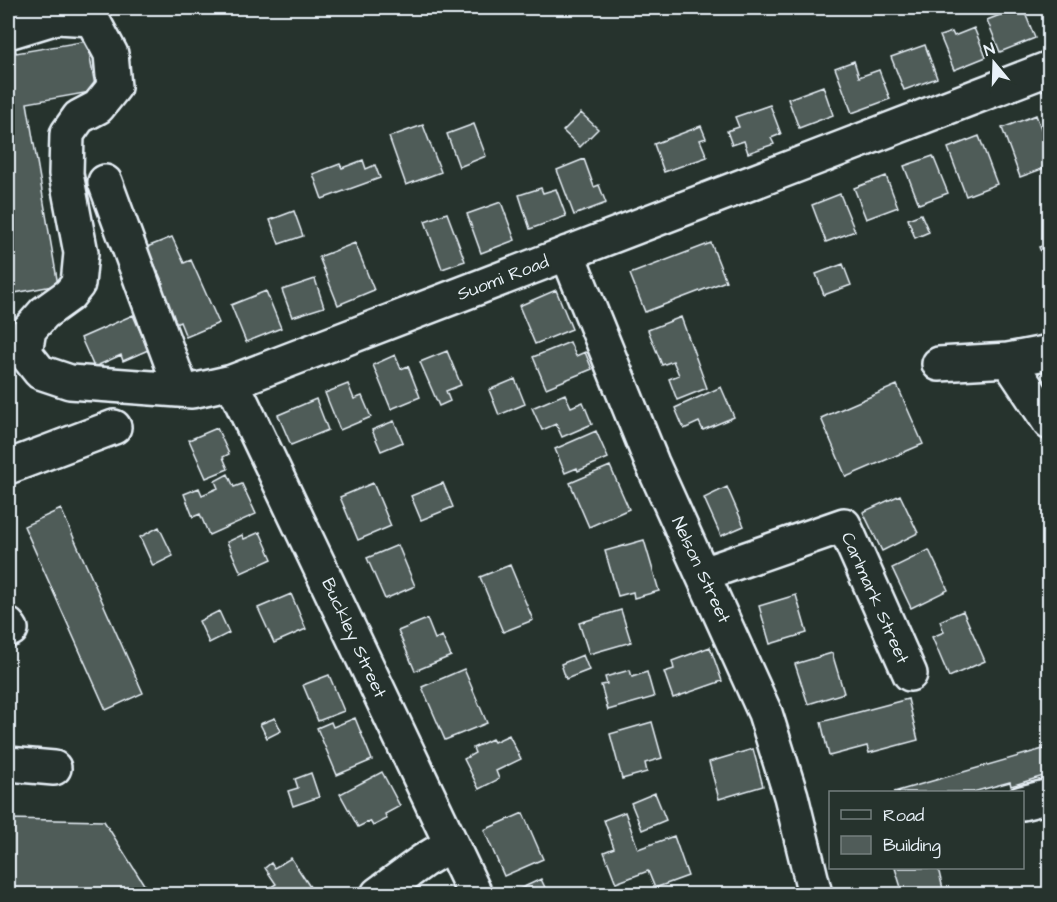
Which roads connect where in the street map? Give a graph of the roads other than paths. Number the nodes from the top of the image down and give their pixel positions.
1 (8, 32) edge
2 (1050, 68) edge
3 (105, 182) dead end
4 (567, 253) junction
5 (1050, 352) edge
6 (1008, 360) junction
7 (939, 364) dead end
8 (232, 382) junction
9 (181, 389) junction
10 (1050, 423) edge
11 (114, 427) dead end
12 (8, 467) edge
13 (703, 574) junction
14 (909, 674) dead end
15 (8, 764) edge
16 (54, 768) dead end
17 (1050, 796) edge
18 (1024, 803) edge
19 (451, 844) junction
20 (819, 858) edge
21 (378, 894) edge
22 (476, 894) edge
23 (815, 894) edge

1 - 9 street, Suomi Road
2 - 4 street, Suomi Road
3 - 9 street
4 - 8 street, Suomi Road
4 - 13 street, Nelson Street
5 - 6 street
6 - 7 street
6 - 10 street
8 - 9 street, Suomi Road
8 - 19 street, Buckley Street
11 - 12 street
13 - 14 street, Carlmark Street
13 - 20 street, Nelson Street
15 - 16 street
17 - 18 street
19 - 21 street
19 - 22 street, Buckley Street
20 - 23 street, Nelson Street

